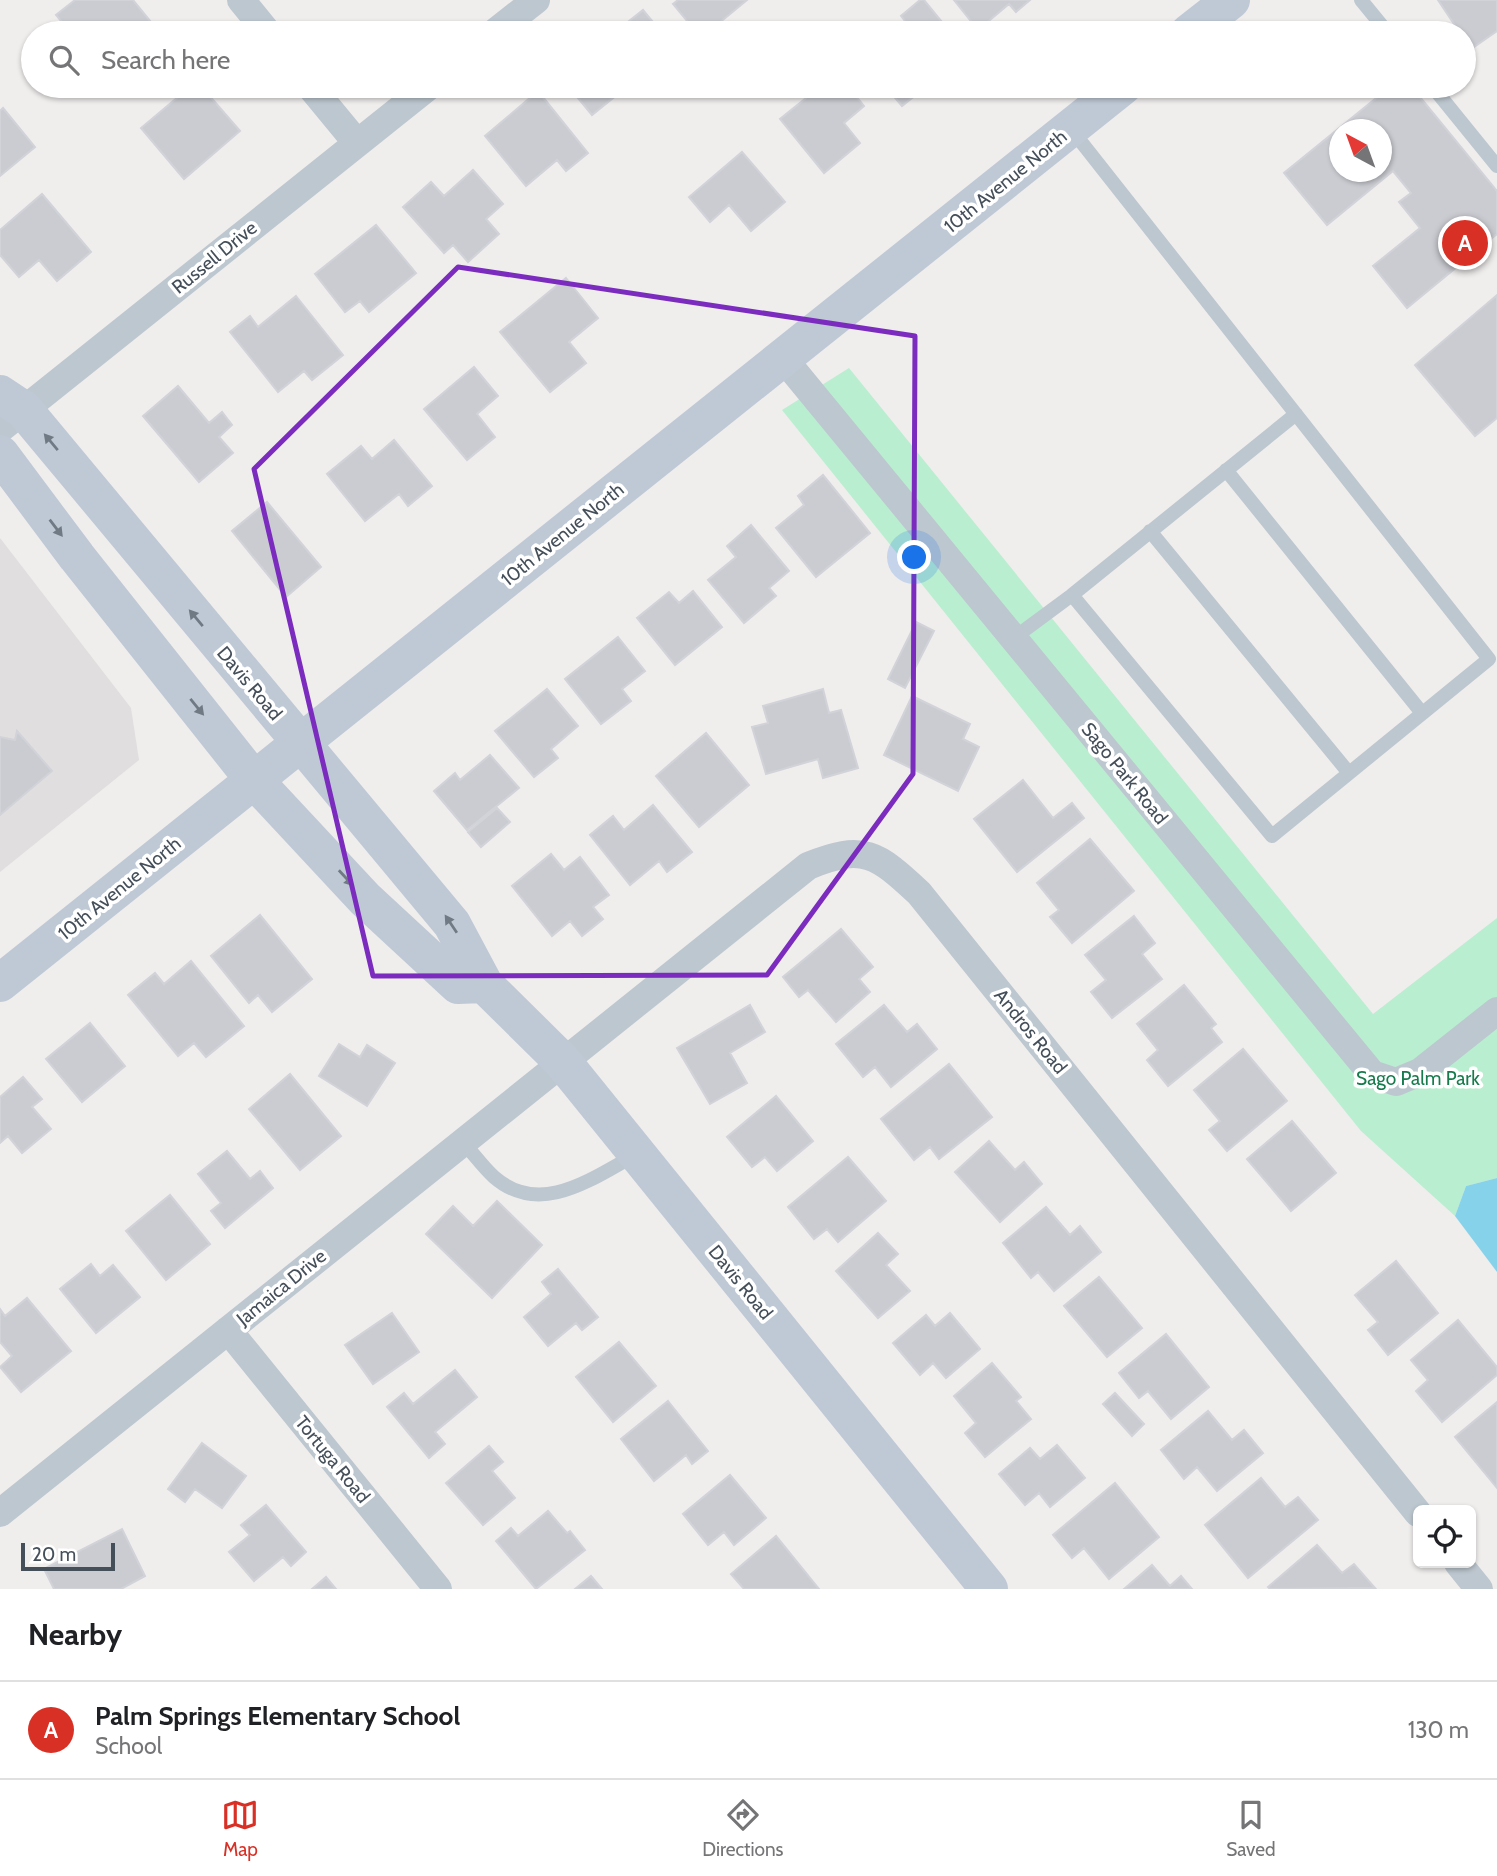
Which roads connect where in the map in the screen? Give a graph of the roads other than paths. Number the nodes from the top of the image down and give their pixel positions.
1 (241, 0) edge
2 (536, 0) edge
3 (1231, 0) edge
4 (1361, 0) edge
5 (258, 21) edge
6 (509, 21) edge
7 (1204, 21) edge
8 (1378, 21) edge
9 (320, 98) edge
10 (414, 98) edge
11 (1108, 98) edge
12 (1442, 98) edge
13 (1070, 128) junction
14 (357, 143) junction
15 (1497, 166) edge
16 (783, 358) junction
17 (8, 411) edge
18 (1296, 414) junction
19 (0, 454) edge
20 (1226, 470) junction
21 (1150, 531) junction
22 (1072, 595) junction
23 (1014, 638) junction
24 (1422, 713) junction
25 (300, 743) junction
26 (1349, 773) junction
27 (254, 780) junction
28 (0, 984) edge
29 (484, 984) junction
30 (1497, 1011) edge
31 (562, 1061) junction
32 (462, 1141) junction
33 (637, 1154) junction
34 (228, 1329) junction
35 (1413, 1507) edge
36 (0, 1513) edge
37 (1462, 1568) edge
38 (438, 1589) edge
39 (989, 1589) edge
40 (1479, 1589) edge

1 - 5 street
2 - 6 street
3 - 7 street
4 - 8 lane
9 - 14 street
10 - 14 street, Russell Drive
11 - 13 street, 10th Avenue North
12 - 15 lane
13 - 16 street, 10th Avenue North
13 - 18 lane
14 - 17 street, Russell Drive
16 - 23 street, Sago Park Road
16 - 25 street, 10th Avenue North
25 -> 17 street, Davis Road
18 - 20 lane
18 - 24 lane
19 -> 27 street
20 - 21 lane
20 - 24 lane
21 - 22 lane
21 - 26 lane
22 - 23 lane
22 - 26 lane
23 - 30 street, Sago Park Road
24 - 26 lane
25 - 27 street, 10th Avenue North
29 -> 25 street, Davis Road
27 - 28 street, 10th Avenue North
27 -> 29 street
29 - 31 street, Davis Road
31 - 32 street, Jamaica Drive
31 - 33 street, Davis Road
31 - 35 street, Andros Road
32 - 33 lane
32 - 34 street, Jamaica Drive
33 - 39 street, Davis Road
34 - 36 street, Jamaica Drive
34 - 38 street, Tortuga Road
37 - 40 street

